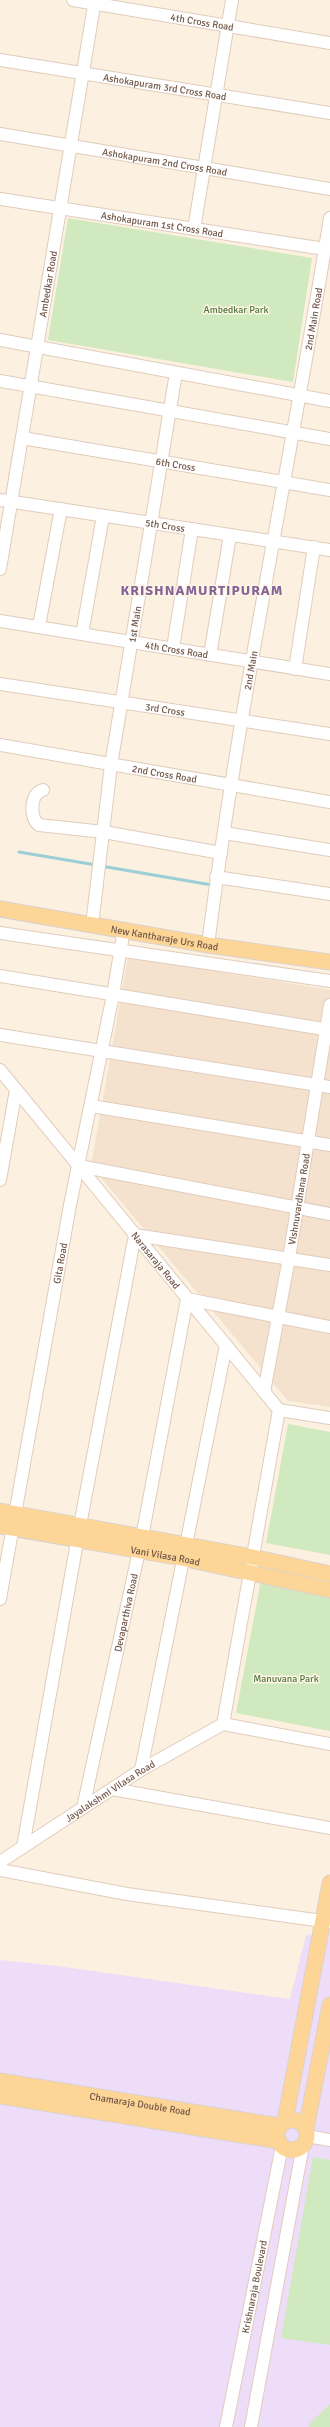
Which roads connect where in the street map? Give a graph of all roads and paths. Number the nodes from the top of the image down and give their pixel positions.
1 (74, 0) edge
2 (232, 0) edge
3 (95, 2) edge
4 (228, 26) junction
5 (330, 43) edge
6 (0, 60) edge
7 (83, 73) junction
8 (216, 95) junction
9 (330, 113) edge
10 (0, 134) edge
11 (71, 145) junction
12 (204, 168) junction
13 (330, 189) edge
14 (0, 199) edge
15 (60, 209) junction
16 (330, 218) edge
17 (194, 229) junction
18 (325, 249) junction
19 (0, 340) edge
20 (38, 347) junction
21 (176, 373) junction
22 (0, 381) edge
23 (31, 388) junction
24 (298, 396) junction
25 (330, 401) edge
26 (170, 412) junction
27 (291, 433) junction
28 (22, 438) junction
29 (330, 439) edge
30 (162, 461) junction
31 (282, 482) junction
32 (330, 490) edge
33 (6, 501) edge
34 (61, 509) junction
35 (103, 516) junction
36 (153, 523) junction
37 (192, 529) junction
38 (230, 535) junction
39 (273, 541) junction
40 (314, 547) junction
41 (330, 550) edge
42 (0, 569) edge
43 (0, 621) edge
44 (39, 626) junction
45 (82, 634) junction
46 (131, 643) junction
47 (173, 648) junction
48 (210, 655) junction
49 (252, 663) junction
50 (295, 669) junction
51 (330, 674) edge
52 (0, 684) edge
53 (122, 704) junction
54 (243, 721) junction
55 (330, 734) edge
56 (0, 745) edge
57 (111, 765) junction
58 (232, 786) junction
59 (43, 790) dead end
60 (330, 802) edge
61 (104, 832) junction
62 (224, 833) junction
63 (330, 850) edge
64 (221, 853) junction
65 (216, 877) junction
66 (330, 894) edge
67 (0, 909) edge
68 (92, 925) junction
69 (124, 929) junction
70 (0, 933) edge
71 (208, 945) junction
72 (120, 950) junction
73 (330, 962) edge
74 (0, 976) edge
75 (330, 981) edge
76 (113, 995) junction
77 (330, 1005) edge
78 (328, 1030) edge
79 (0, 1035) edge
80 (102, 1050) junction
81 (0, 1070) edge
82 (317, 1085) junction
83 (330, 1087) edge
84 (16, 1090) junction
85 (91, 1106) junction
86 (308, 1141) junction
87 (330, 1145) edge
88 (79, 1166) junction
89 (0, 1180) edge
90 (297, 1208) junction
91 (330, 1214) edge
92 (135, 1234) junction
93 (289, 1258) junction
94 (330, 1265) edge
95 (187, 1299) junction
96 (278, 1318) junction
97 (330, 1327) edge
98 (226, 1345) junction
99 (264, 1392) junction
100 (279, 1410) junction
101 (330, 1418) edge
102 (0, 1511) edge
103 (10, 1523) edge
104 (79, 1532) junction
105 (140, 1544) junction
106 (183, 1552) junction
107 (251, 1564) junction
108 (330, 1574) edge
109 (330, 1590) edge
110 (0, 1599) edge
111 (223, 1724) junction
112 (330, 1744) edge
113 (141, 1770) junction
114 (112, 1789) junction
115 (83, 1808) junction
116 (330, 1828) edge
117 (23, 1847) junction
118 (0, 1862) edge
119 (0, 1870) edge
120 (330, 1883) edge
121 (326, 1922) edge
122 (330, 2005) edge
123 (0, 2081) edge
124 (0, 2096) edge
125 (283, 2124) junction
126 (305, 2137) junction
127 (330, 2140) edge
128 (280, 2143) junction
129 (226, 2427) edge
130 (251, 2427) edge

1 - 3 street, 4th Cross Road
2 - 4 street
3 - 4 street, 4th Cross Road
3 - 7 street, Ambedkar Road
4 - 5 street, 4th Cross Road
4 - 8 street
6 - 7 street, Ashokapuram 3rd Cross Road
7 - 8 street, Ashokapuram 3rd Cross Road
7 - 11 street, Ambedkar Road
8 - 9 street, Ashokapuram 3rd Cross Road
8 - 12 street
10 - 11 street, Ashokapuram 2nd Cross Road
11 - 12 street, Ashokapuram 2nd Cross Road
11 - 15 street, Ambedkar Road
12 - 13 street, Ashokapuram 2nd Cross Road
12 - 17 street
14 - 15 street, Ashokapuram 1st Cross Road
15 - 17 street, Ashokapuram 1st Cross Road
15 - 20 street, Ambedkar Road
16 - 18 street, 2nd Main Road
17 - 18 street, Ashokapuram 1st Cross Road
18 - 24 street, 2nd Main Road
19 - 20 street
20 - 21 street
20 - 23 street, Ambedkar Road
21 - 24 street
21 - 26 street, 1st Main
22 - 23 street
23 - 26 street
23 - 28 street, Ambedkar Road
24 - 25 street
24 - 27 street, 2nd Main
26 - 27 street
26 - 30 street, 1st Main
27 - 29 street
27 - 31 street, 2nd Main
28 - 30 street, 6th Cross
28 - 33 street, Ambedkar Road
30 - 31 street, 6th Cross
30 - 36 street, 1st Main
31 - 32 street, 6th Cross
31 - 39 street, 2nd Main
33 - 34 street, 5th Cross
33 - 42 street, Ambedkar Road
34 - 35 street, 5th Cross
34 - 44 street
35 - 36 street, 5th Cross
35 - 45 street
36 - 37 street, 5th Cross
36 - 46 street, 1st Main
37 - 38 street, 5th Cross
37 - 47 street
38 - 39 street, 5th Cross
38 - 48 street
39 - 40 street, 5th Cross
39 - 49 street, 2nd Main
40 - 41 street, 5th Cross
40 - 50 street
43 - 44 street, 4th Cross Road
44 - 45 street, 4th Cross Road
45 - 46 street, 4th Cross Road
46 - 47 street, 4th Cross Road
46 - 53 street, 1st Main
47 - 48 street, 4th Cross Road
48 - 49 street, 4th Cross Road
49 - 50 street, 4th Cross Road
49 - 54 street, 2nd Main
50 - 51 street, 4th Cross Road
52 - 53 street, 3rd Cross
53 - 54 street, 3rd Cross
53 - 57 street, 1st Main
54 - 55 street, 3rd Cross
54 - 58 street, 2nd Main
56 - 57 street, 2nd Cross Road
57 - 58 street, 2nd Cross Road
57 - 61 street, 1st Main
58 - 60 street, 2nd Cross Road
58 - 62 street, 2nd Main
59 - 61 street
61 - 64 street
61 - 68 street, 1st Main
62 - 63 street
62 - 64 street, 2nd Main
64 - 65 street, 2nd Main
65 - 66 street
65 - 71 street, 2nd Main
67 - 68 main road, New Kantharaje Urs Road
68 - 69 main road, New Kantharaje Urs Road
69 - 71 main road, New Kantharaje Urs Road
69 - 72 street, Gita Road
70 - 72 street
71 - 73 main road, New Kantharaje Urs Road
72 - 75 street
72 - 76 street, Gita Road
74 - 76 street
76 - 78 street
76 - 80 street, Gita Road
77 - 78 street, Vishnuvardhana Road
78 - 82 street, Vishnuvardhana Road
79 - 80 street
80 - 82 street
80 - 85 street, Gita Road
81 - 84 street, Narasaraja Road
82 - 83 street
82 - 86 street, Vishnuvardhana Road
84 - 88 street, Narasaraja Road
84 - 89 street
85 - 86 street
85 - 88 street, Gita Road
86 - 87 street
86 - 90 street, Vishnuvardhana Road
88 - 90 street
88 - 92 street, Narasaraja Road
88 - 103 street, Gita Road
90 - 91 street
90 - 93 street, Vishnuvardhana Road
92 - 93 street
92 - 95 street, Narasaraja Road
92 - 104 street
93 - 94 street
93 - 96 street, Vishnuvardhana Road
95 - 96 street
95 - 98 street, Narasaraja Road
95 - 105 street, Devaparthiva Road
96 - 97 street
96 - 99 street, Vishnuvardhana Road
98 - 99 street, Narasaraja Road
98 - 106 street
99 - 100 street, Narasaraja Road
100 - 101 street
100 - 107 street
102 - 103 main road, Vani Vilasa Road
103 - 104 main road, Vani Vilasa Road
103 - 110 street, Gita Road
104 - 105 main road, Vani Vilasa Road
104 - 117 street
105 - 106 main road, Vani Vilasa Road
105 - 115 street, Devaparthiva Road
106 - 107 main road, Vani Vilasa Road
106 - 113 street
107 - 108 main road, Vani Vilasa Road
107 - 109 main road, Vani Vilasa Road
107 - 111 street
111 - 112 street
111 - 113 street, Jayalakshmi Vilasa Road
113 - 114 street, Jayalakshmi Vilasa Road
114 - 115 street, Jayalakshmi Vilasa Road
114 - 116 street
115 - 117 street, Jayalakshmi Vilasa Road
117 - 118 street, Jayalakshmi Vilasa Road
119 - 121 street
120 - 121 main road
121 - 125 main road
122 - 126 main road
123 - 125 main road, Chamaraja Double Road
124 - 128 main road, Chamaraja Double Road
125 - 126 main road
125 - 128 main road
126 - 127 street
126 - 128 main road
126 - 130 street
128 - 129 street, Krishnaraja Boulevard

